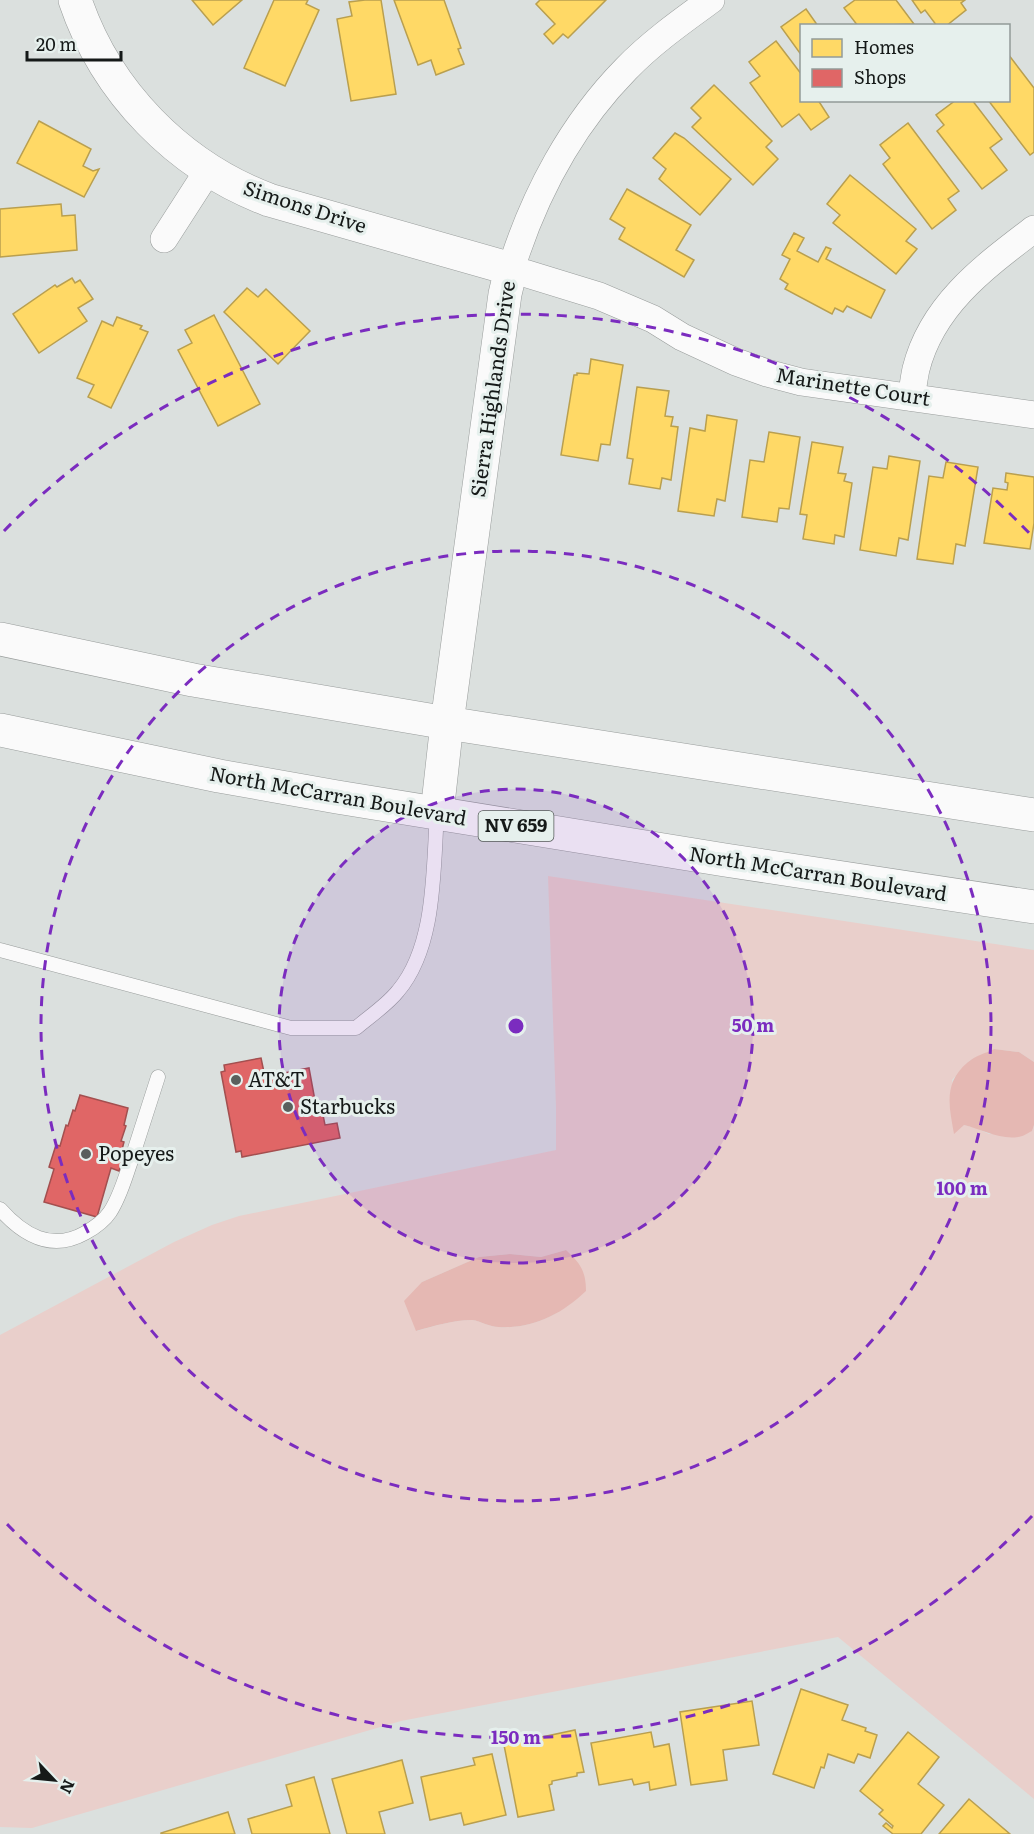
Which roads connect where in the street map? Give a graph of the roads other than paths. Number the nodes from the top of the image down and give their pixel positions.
1 (75, 0) edge
2 (704, 2) edge
3 (209, 169) junction
4 (1034, 230) edge
5 (164, 239) dead end
6 (511, 269) junction
7 (911, 397) junction
8 (1034, 415) edge
9 (0, 639) edge
10 (447, 723) junction
11 (0, 730) edge
12 (437, 813) junction
13 (1034, 815) edge
14 (1034, 908) edge
15 (0, 950) edge
16 (158, 1077) dead end
17 (0, 1209) edge

1 - 3 main road, Simons Drive
2 - 6 street, Sierra Highlands Drive
3 - 5 street
3 - 6 main road, Simons Drive
4 - 7 street
6 - 7 street, Marinette Court
6 - 10 main road, Sierra Highlands Drive
7 - 8 street, Marinette Court
9 - 10 main road
10 - 12 main road, Sierra Highlands Drive
10 - 13 main road
11 - 12 main road, North McCarran Boulevard / NV 659
12 - 14 main road, North McCarran Boulevard / NV 659
12 - 15 lane
16 - 17 lane

